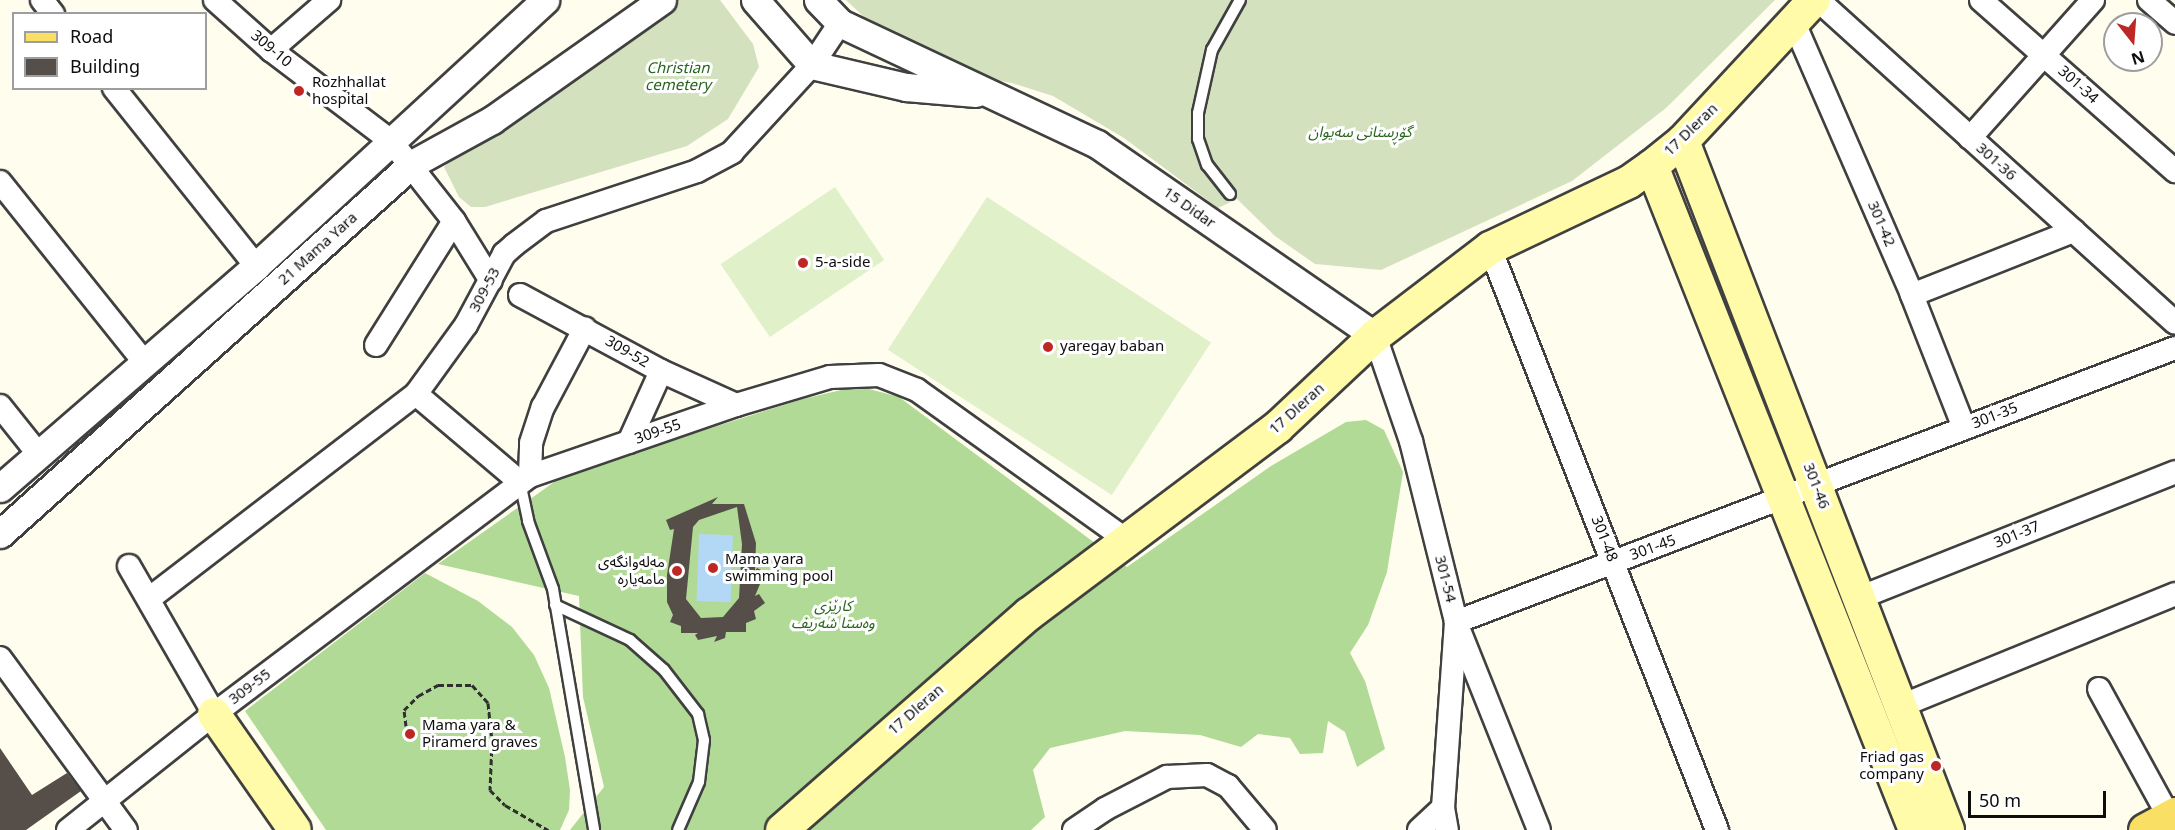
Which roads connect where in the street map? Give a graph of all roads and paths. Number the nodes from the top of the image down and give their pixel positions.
1 (42, 0) edge
2 (215, 0) edge
3 (329, 0) edge
4 (545, 0) edge
5 (662, 0) edge
6 (755, 0) edge
7 (818, 0) edge
8 (1240, 0) edge
9 (1816, 0) edge
10 (1981, 0) edge
11 (2093, 0) edge
12 (2149, 0) edge
13 (51, 12) edge
14 (840, 23) junction
15 (1794, 23) junction
16 (2175, 23) edge
17 (271, 50) junction
18 (2045, 56) junction
19 (812, 65) junction
20 (116, 90) edge
21 (995, 95) junction
22 (1970, 138) junction
23 (391, 141) junction
24 (1683, 141) junction
25 (412, 165) junction
26 (1652, 166) junction
27 (2175, 171) edge
28 (0, 182) edge
29 (1230, 194) dead end
30 (454, 221) junction
31 (2074, 231) junction
32 (1490, 248) junction
33 (256, 266) junction
34 (490, 281) junction
35 (520, 295) dead end
36 (1912, 295) junction
37 (2175, 323) edge
38 (585, 328) junction
39 (1375, 336) junction
40 (376, 345) dead end
41 (2175, 348) edge
42 (146, 363) junction
43 (661, 371) junction
44 (416, 394) junction
45 (736, 405) junction
46 (0, 406) edge
47 (1964, 428) junction
48 (629, 442) junction
49 (40, 456) junction
50 (2175, 472) edge
51 (525, 479) junction
52 (1815, 484) junction
53 (0, 488) edge
54 (1783, 500) junction
55 (0, 534) edge
56 (1128, 541) junction
57 (1613, 563) junction
58 (129, 566) dead end
59 (2175, 594) edge
60 (150, 598) junction
61 (1859, 598) junction
62 (555, 605) junction
63 (1456, 622) junction
64 (0, 658) edge
65 (2099, 689) dead end
66 (1901, 706) junction
67 (214, 714) junction
68 (406, 726) dead end
69 (106, 797) junction
70 (1445, 819) edge
71 (2163, 820) edge
72 (68, 830) edge
73 (126, 830) edge
74 (295, 830) edge
75 (548, 830) edge
76 (594, 830) edge
77 (678, 830) edge
78 (782, 830) edge
79 (1074, 830) edge
80 (1265, 830) edge
81 (1419, 830) edge
82 (1539, 830) edge
83 (1717, 830) edge
84 (1915, 830) edge
85 (1948, 830) edge

1 - 13 street
2 - 17 street, 309-10
3 - 17 street
4 - 23 street, 21 Mama Yara
5 - 25 street, 21 Mama Yara
6 - 19 street
7 - 14 street, 15 Didar
8 - 29 lane
9 - 15 main road, 17 Dleran
9 - 22 street, 301-36
10 - 18 street, 301-34
11 - 18 street
12 - 16 street
14 - 19 street, 309-53
14 - 21 street, 15 Didar
15 - 24 main road, 17 Dleran
15 - 36 street, 301-42
17 - 23 street, 309-10
18 - 22 street
18 - 27 street, 301-34
19 - 21 street, 15 Didar
19 - 34 street, 309-53
20 - 33 street
21 - 39 street, 15 Didar
22 - 31 street, 301-36
23 - 25 street, 309-10
23 - 33 street, 21 Mama Yara
24 - 26 main road, 17 Dleran
24 - 52 main road, 301-46
25 - 30 street
25 - 55 street, 21 Mama Yara
26 - 32 main road, 17 Dleran
26 - 54 main road
28 - 42 street
30 - 34 street
30 - 40 street
31 - 36 street
31 - 37 street, 301-36
32 - 39 main road, 17 Dleran
32 - 57 street, 301-48
33 - 42 street, 21 Mama Yara
34 - 44 street, 309-53
35 - 38 street, 309-52
36 - 47 street, 301-42
38 - 43 street, 309-52
38 - 51 street
39 - 56 main road, 17 Dleran
39 - 63 street, 301-54
41 - 47 street, 301-35
42 - 49 street, 21 Mama Yara
43 - 45 street, 309-52
43 - 48 street
44 - 51 street
44 - 60 street, 309-53
45 - 48 street, 309-55
45 - 56 street, 309-55
46 - 49 street
47 - 52 street, 301-35
48 - 51 street, 309-55
49 - 53 street, 21 Mama Yara
50 - 61 street, 301-37
51 - 62 lane
51 - 67 street, 309-55
52 - 54 street, 301-35
52 - 61 main road, 301-46
54 - 57 street, 301-45
54 - 84 main road
56 - 78 main road, 17 Dleran
57 - 63 street, 301-45
57 - 83 street, 301-48
58 - 60 street
59 - 66 street
60 - 67 street
61 - 66 main road, 301-46
62 - 76 lane
62 - 77 lane
63 - 70 street, 301-54
63 - 82 street
64 - 69 street
65 - 71 street
66 - 85 main road, 301-46
67 - 69 street, 309-55
67 - 74 main road
68 - 75 path
69 - 72 street, 309-55
69 - 73 street
70 - 81 street
79 - 80 street

